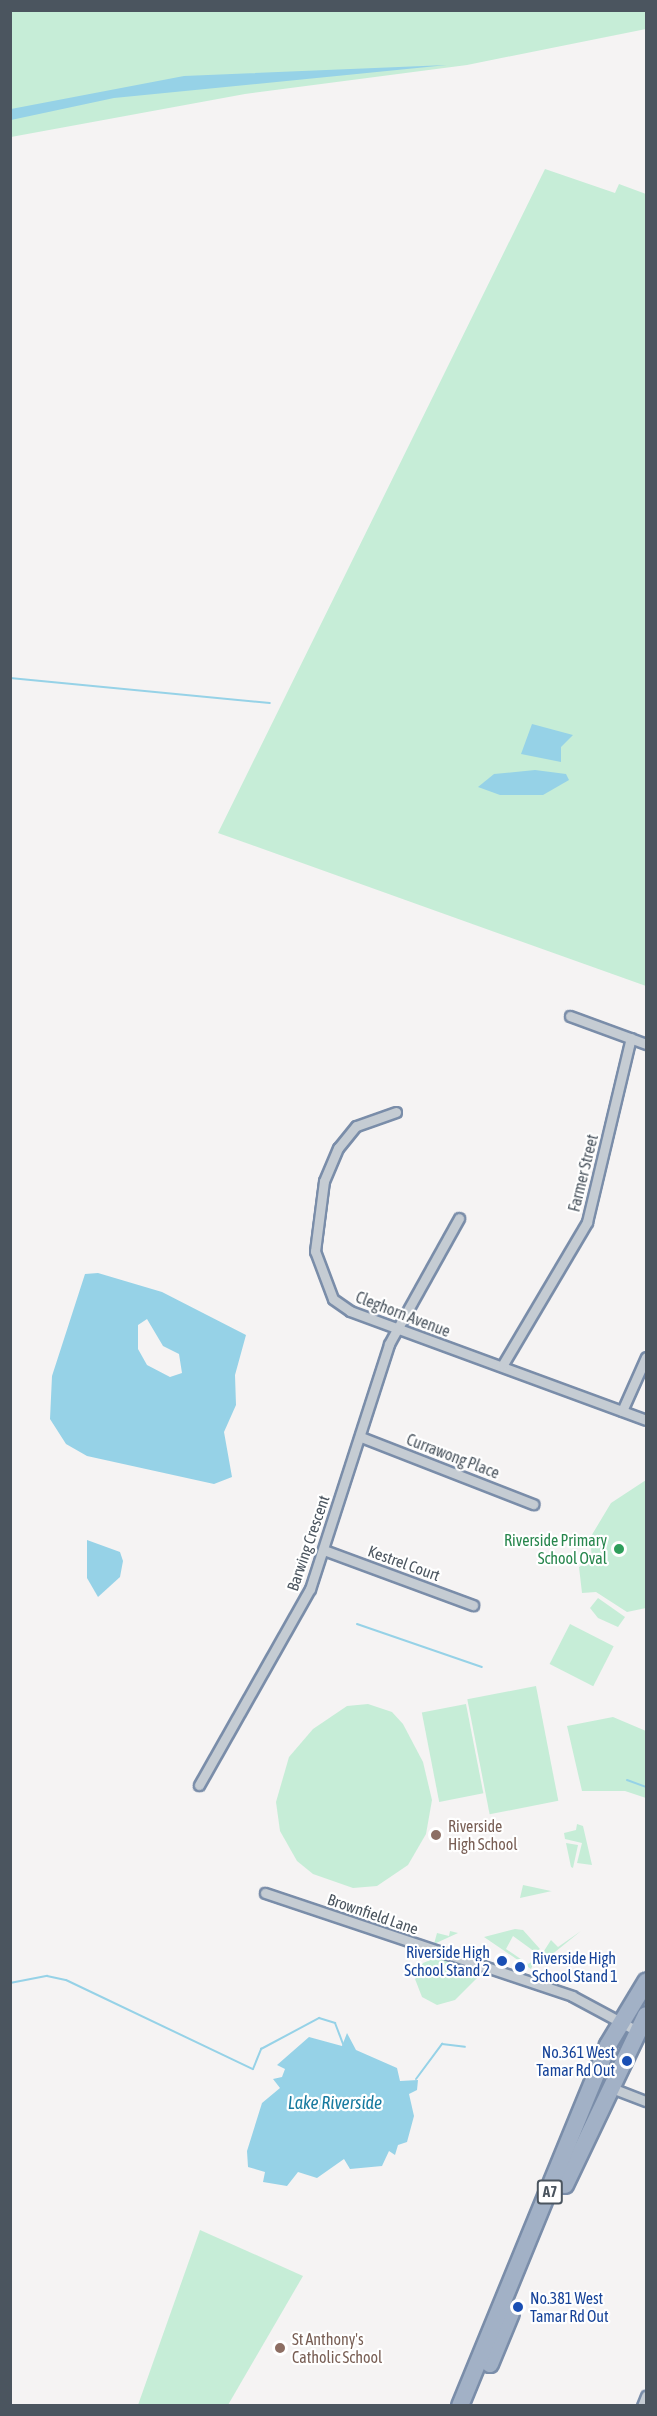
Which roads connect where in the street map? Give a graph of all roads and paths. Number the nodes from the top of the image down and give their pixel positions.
1 (570, 1016) dead end
2 (631, 1038) junction
3 (646, 1044) edge
4 (396, 1112) dead end
5 (459, 1218) dead end
6 (399, 1330) junction
7 (646, 1358) edge
8 (502, 1366) junction
9 (622, 1411) junction
10 (646, 1420) edge
11 (361, 1437) junction
12 (533, 1504) dead end
13 (324, 1550) junction
14 (473, 1605) dead end
15 (199, 1785) dead end
16 (264, 1893) dead end
17 (646, 1982) edge
18 (646, 2015) edge
19 (620, 2021) junction
20 (637, 2031) junction
21 (608, 2086) junction
22 (646, 2101) edge
23 (646, 2396) edge
24 (460, 2406) edge
25 (472, 2406) edge
26 (642, 2406) edge

1 - 2 street
2 - 3 street
2 - 8 street, Farmer Street
4 - 6 street, Cleghorn Avenue
5 - 6 street, Barwing Crescent
6 - 8 street, Cleghorn Avenue
6 - 11 street, Barwing Crescent
7 - 9 street
8 - 9 street, Cleghorn Avenue
9 - 10 street, Cleghorn Avenue
11 - 12 street, Currawong Place
11 - 13 street, Barwing Crescent
13 - 14 street, Kestrel Court
13 - 15 street, Barwing Crescent
16 - 19 street, Brownfield Lane
17 - 19 highway, A7
18 - 20 highway, A7
19 - 20 street, Brownfield Lane
19 - 24 highway, A7
20 - 21 highway, A7
21 - 22 street
21 - 25 highway, A7
23 - 26 street

